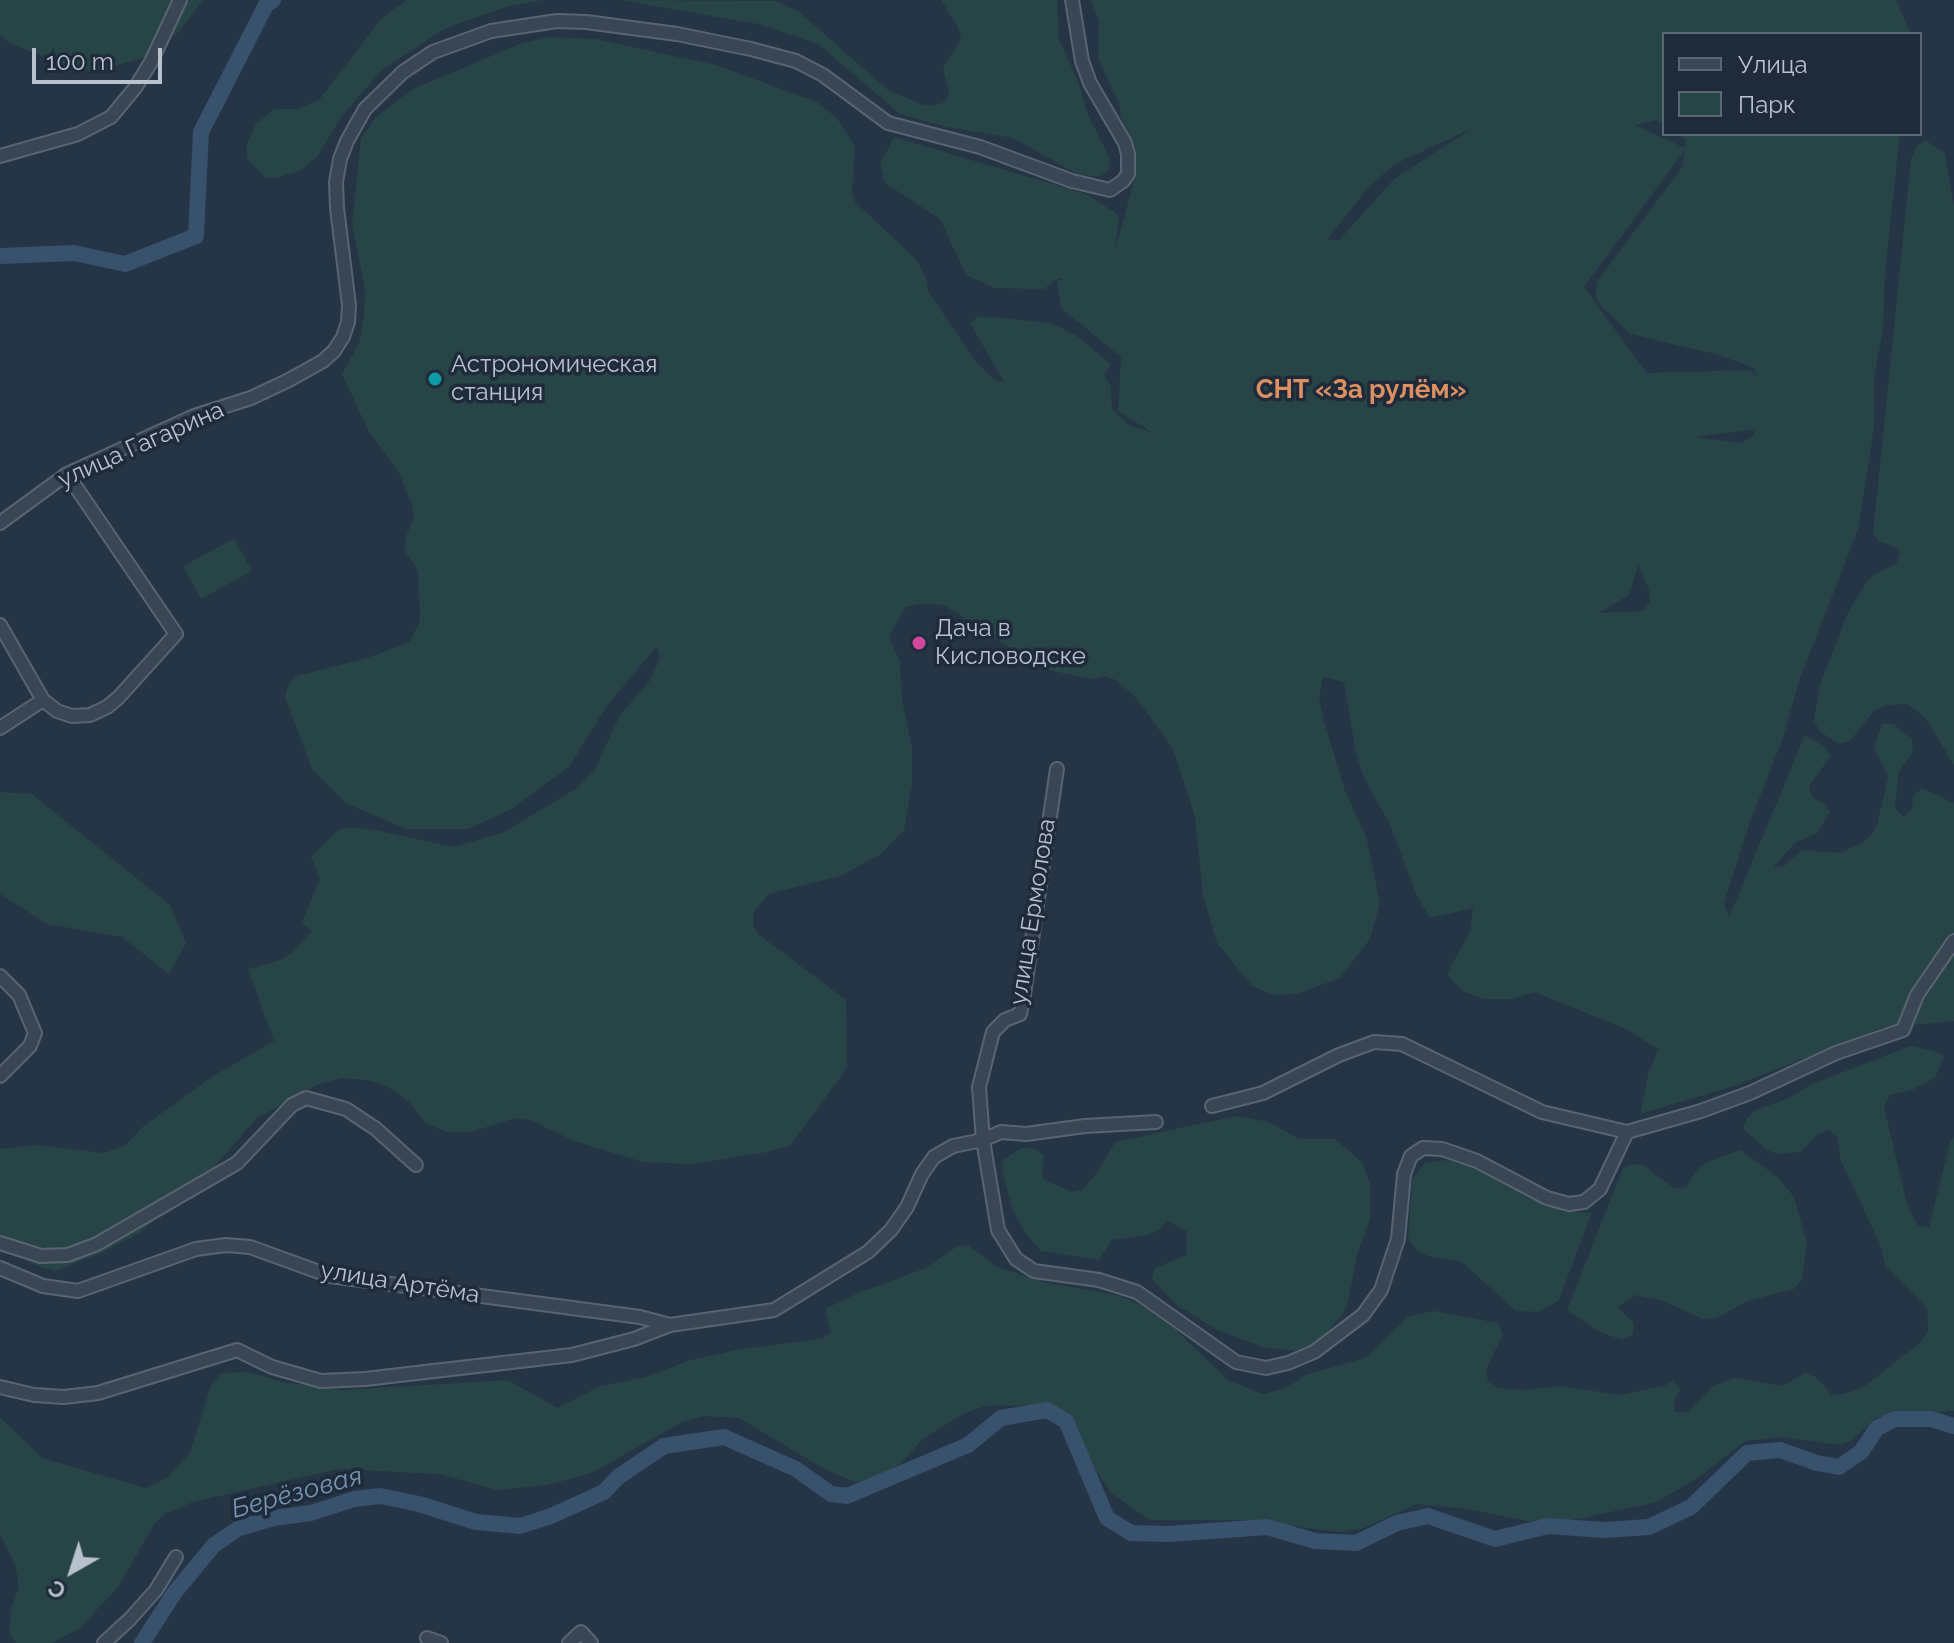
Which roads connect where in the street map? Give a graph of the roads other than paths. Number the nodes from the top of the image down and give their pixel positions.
1 (180, 0) edge
2 (1072, 0) edge
3 (0, 156) edge
4 (67, 474) junction
5 (0, 523) edge
6 (0, 625) edge
7 (43, 700) junction
8 (0, 728) edge
9 (1057, 769) dead end
10 (1954, 941) edge
11 (0, 976) edge
12 (0, 1076) edge
13 (1212, 1106) dead end
14 (1156, 1122) dead end
15 (1627, 1132) junction
16 (983, 1140) junction
17 (416, 1165) dead end
18 (0, 1243) edge
19 (0, 1268) edge
20 (670, 1325) junction
21 (0, 1387) edge
22 (176, 1557) dead end
23 (427, 1638) dead end
24 (104, 1643) edge
25 (441, 1643) edge
26 (569, 1643) edge
27 (591, 1643) edge

1 - 3 street
2 - 4 street, улица Гагарина
4 - 5 street, улица Гагарина
4 - 7 street
6 - 7 street
7 - 8 street
9 - 16 street, улица Ермолова
10 - 15 street
11 - 12 street
13 - 15 street
14 - 16 street
15 - 16 street, улица Ермолова
16 - 20 street
17 - 18 street
19 - 20 street, улица Артёма
20 - 21 street
22 - 24 street
23 - 25 street
26 - 27 street

